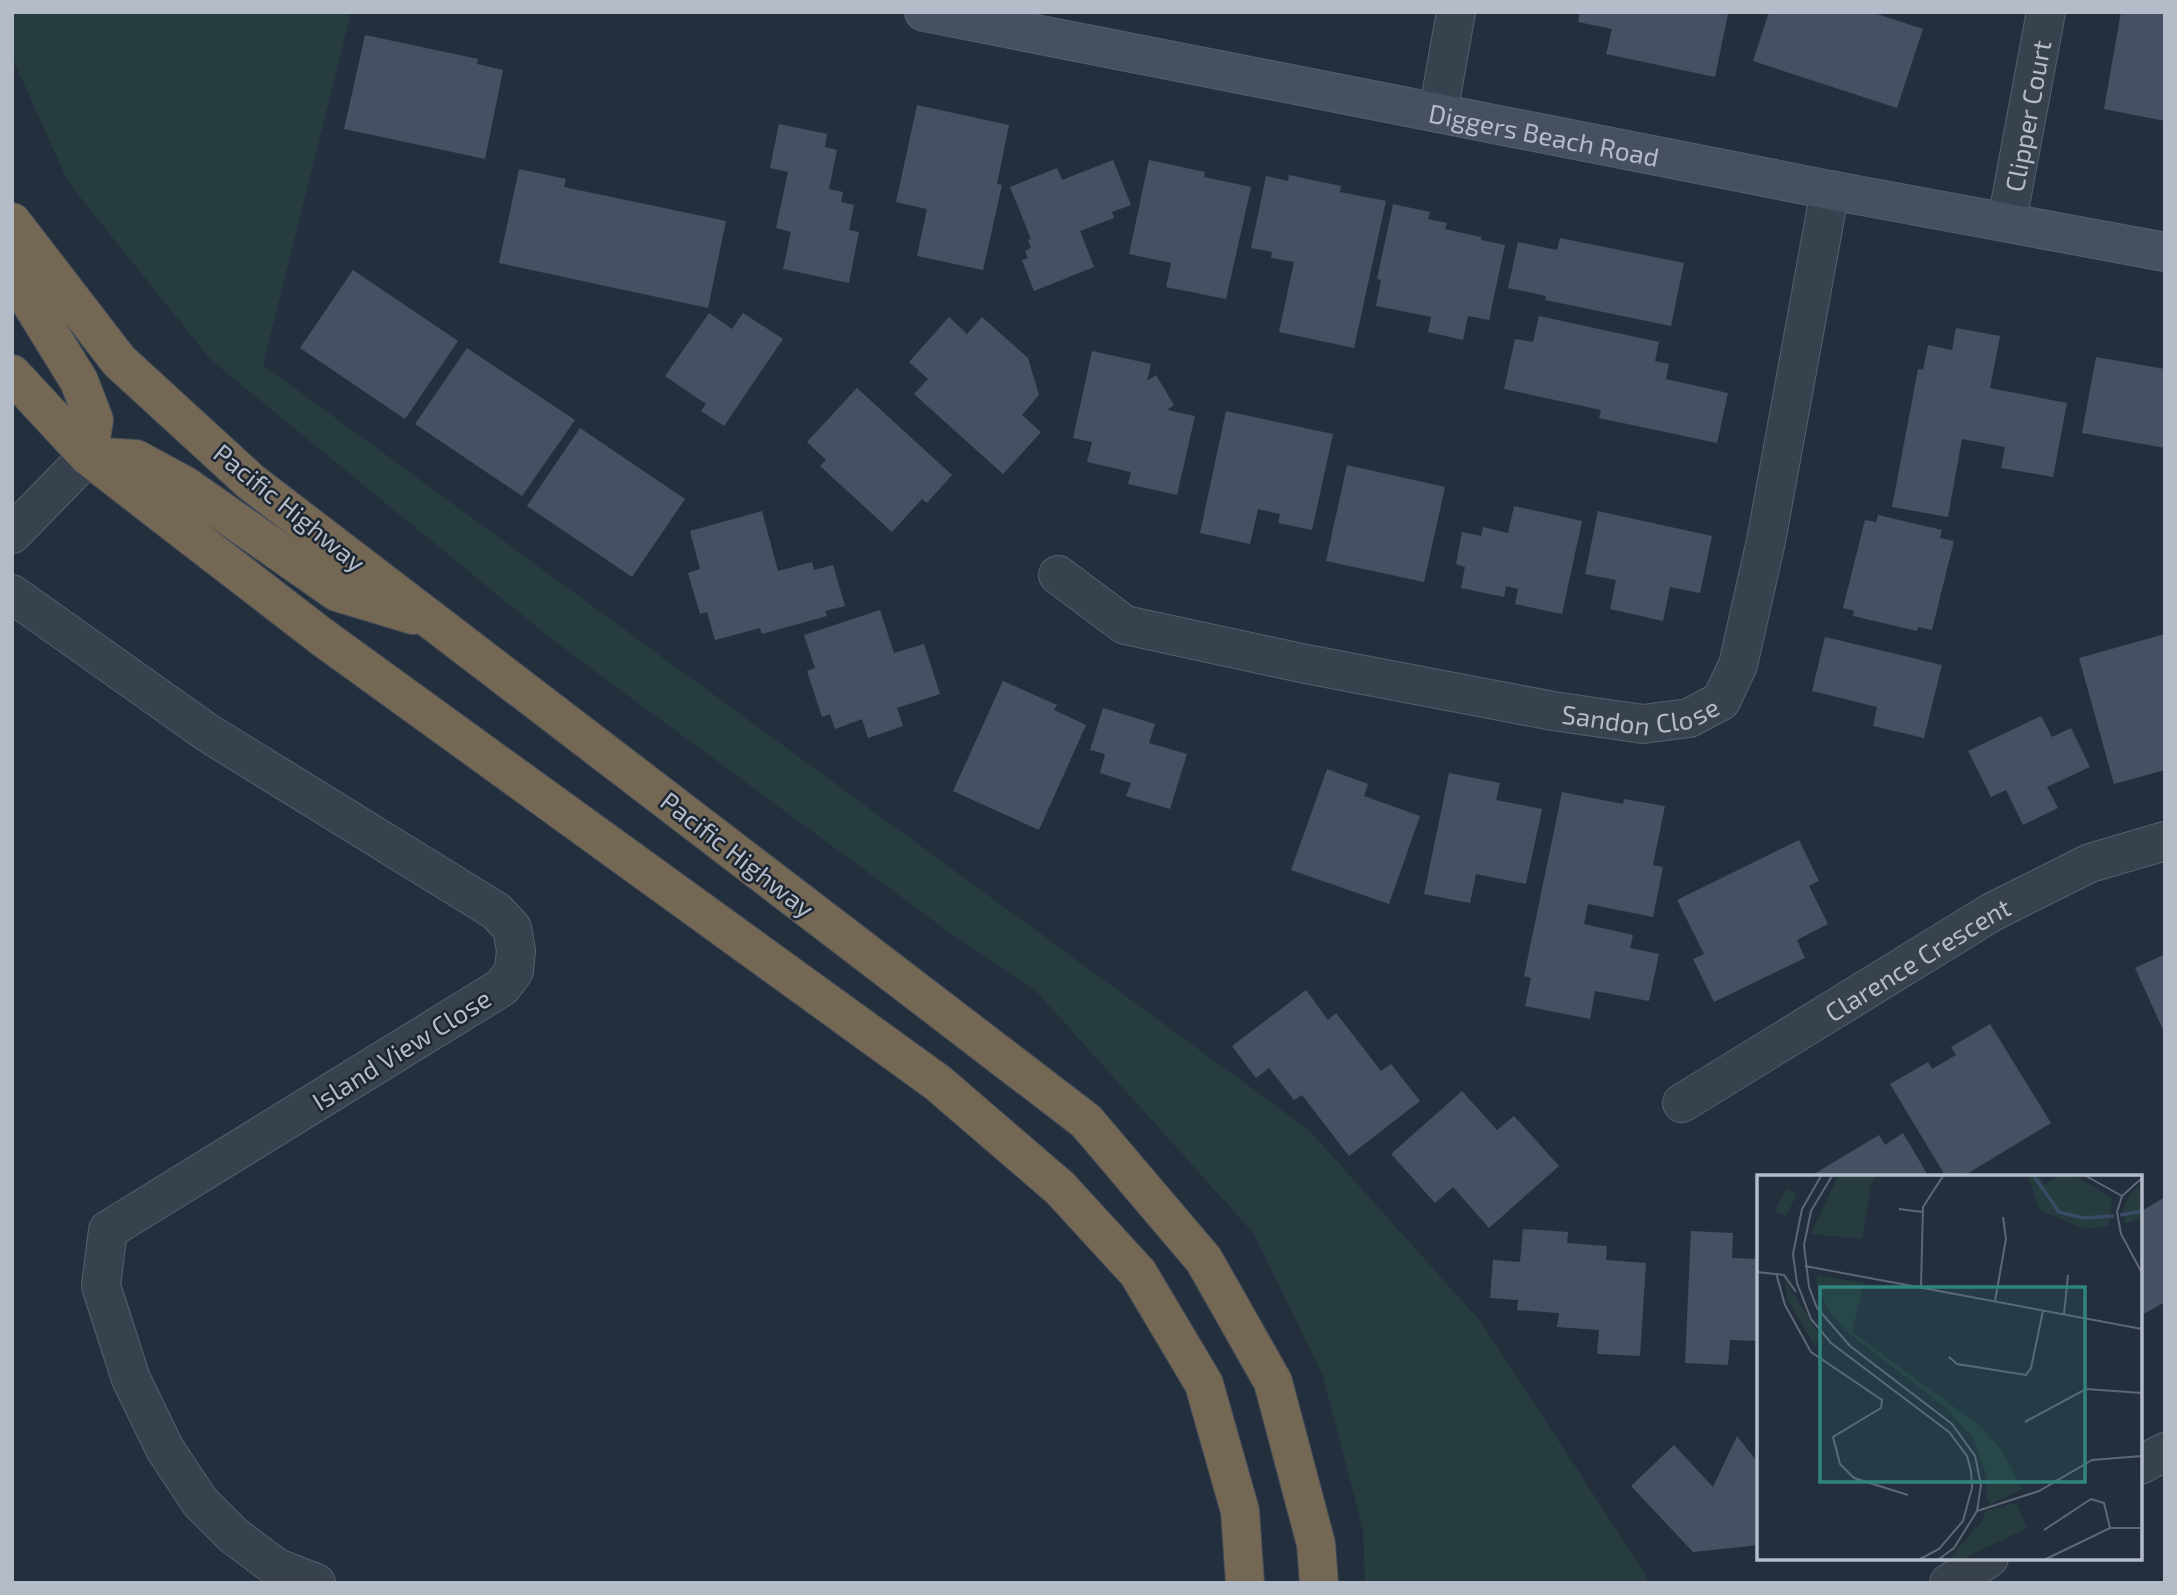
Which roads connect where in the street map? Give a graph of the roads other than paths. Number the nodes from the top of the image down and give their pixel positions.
1 (924, 12) edge
2 (1456, 12) edge
3 (2046, 12) edge
4 (1438, 113) junction
5 (1830, 190) junction
6 (2007, 221) junction
7 (12, 222) edge
8 (2165, 252) edge
9 (12, 266) edge
10 (12, 374) edge
11 (88, 456) junction
12 (12, 534) edge
13 (1058, 575) dead end
14 (12, 594) edge
15 (435, 621) junction
16 (2165, 841) edge
17 (1682, 1103) dead end
18 (2165, 1452) edge
19 (2142, 1464) edge
20 (1986, 1560) edge
21 (316, 1583) edge
22 (1245, 1583) edge
23 (1319, 1583) edge
24 (1949, 1583) edge

1 - 4 street, Diggers Beach Road
2 - 4 street
3 - 6 street, Clipper Court
4 - 5 street, Diggers Beach Road
5 - 6 street, Diggers Beach Road
5 - 13 street, Sandon Close
6 - 8 street, Diggers Beach Road
7 - 15 highway, Pacific Highway
9 - 11 highway
10 - 11 highway
11 - 12 street
11 - 15 highway
11 - 22 highway
14 - 21 street, Island View Close
15 - 23 highway, Pacific Highway
16 - 17 street, Clarence Crescent
18 - 19 street
20 - 24 street

